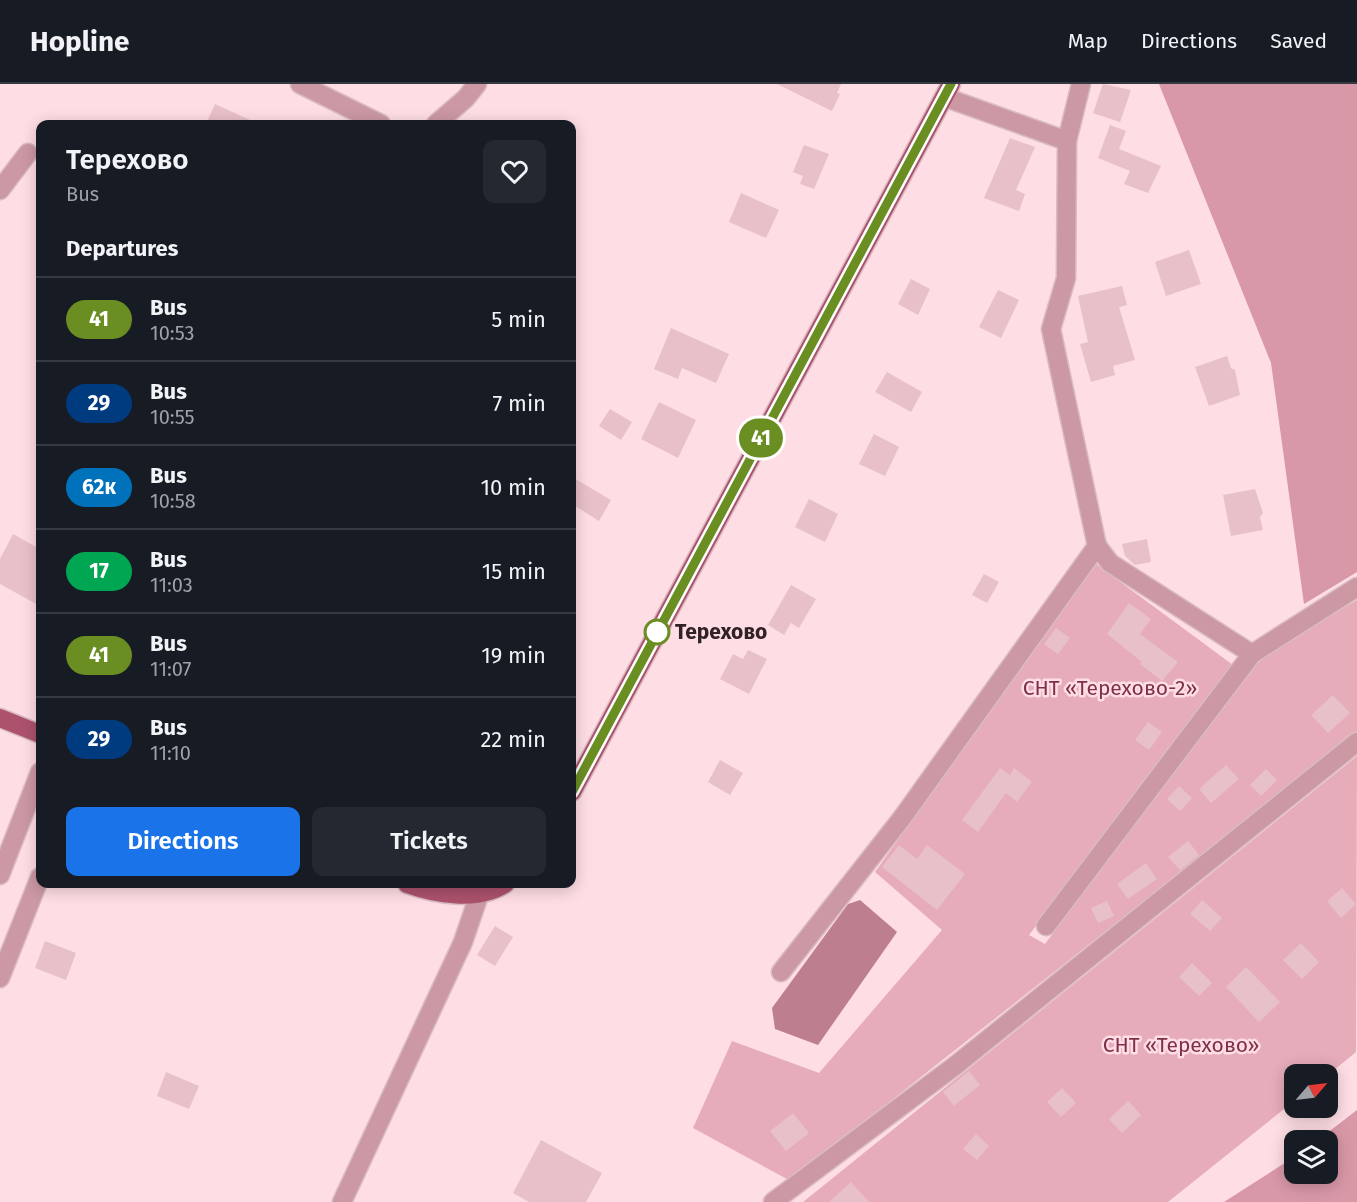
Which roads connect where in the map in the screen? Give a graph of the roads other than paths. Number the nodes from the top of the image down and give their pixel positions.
1 (300, 84) edge
2 (477, 84) edge
3 (1081, 84) edge
4 (947, 90) edge
5 (373, 120) edge
6 (440, 120) edge
7 (1067, 141) junction
8 (28, 153) dead end
9 (0, 190) edge
10 (1097, 546) junction
11 (1357, 587) edge
12 (1252, 654) junction
13 (0, 718) edge
14 (36, 732) edge
15 (1357, 742) edge
16 (36, 782) edge
17 (576, 785) edge
18 (0, 875) edge
19 (36, 887) edge
20 (418, 888) edge
21 (492, 888) edge
22 (480, 892) junction
23 (1046, 926) dead end
24 (780, 972) dead end
25 (0, 978) edge
26 (342, 1202) edge
27 (773, 1202) edge

1 - 5 street
2 - 6 street
3 - 7 street
4 - 7 street
4 - 17 main road
7 - 10 street
8 - 9 street
10 - 12 street
10 - 24 street
11 - 12 street
12 - 23 street
13 - 14 main road
15 - 27 street
16 - 18 street
19 - 25 street
20 - 22 main road
21 - 22 main road
22 - 26 street

